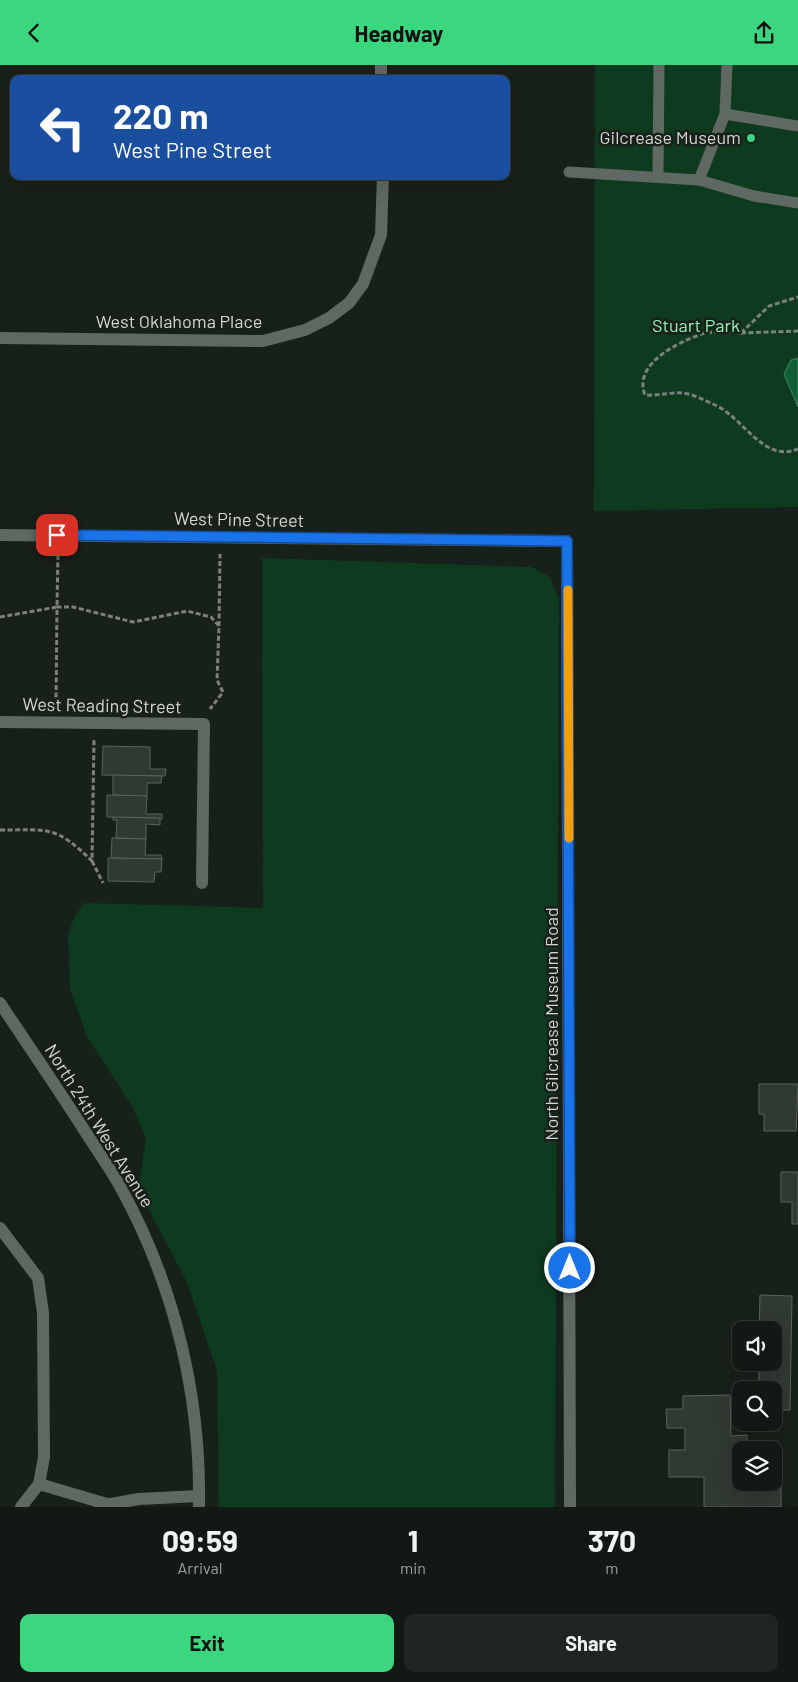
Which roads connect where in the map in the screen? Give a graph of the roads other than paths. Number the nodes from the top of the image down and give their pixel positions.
1 (659, 65) edge
2 (727, 65) edge
3 (725, 113) junction
4 (798, 126) edge
5 (569, 172) dead end
6 (658, 177) junction
7 (383, 180) edge
8 (699, 180) junction
9 (798, 203) edge
10 (0, 338) edge
11 (0, 535) edge
12 (567, 541) joint
13 (0, 723) edge
14 (202, 883) dead end
15 (0, 1003) edge
16 (0, 1228) edge
17 (39, 1484) junction
18 (199, 1501) edge
19 (114, 1505) edge
20 (21, 1507) edge
21 (570, 1507) edge

1 - 6 lane
2 - 3 lane
3 - 4 lane
3 - 8 lane
5 - 6 lane
6 - 8 lane
7 - 10 street, West Oklahoma Place
8 - 9 lane
11 - 12 street, West Pine Street
12 - 21 street, North Gilcrease Museum Road
13 - 14 street, West Reading Street
15 - 18 street, North 24th West Avenue
16 - 17 street
17 - 19 street
17 - 20 street
18 - 19 street

